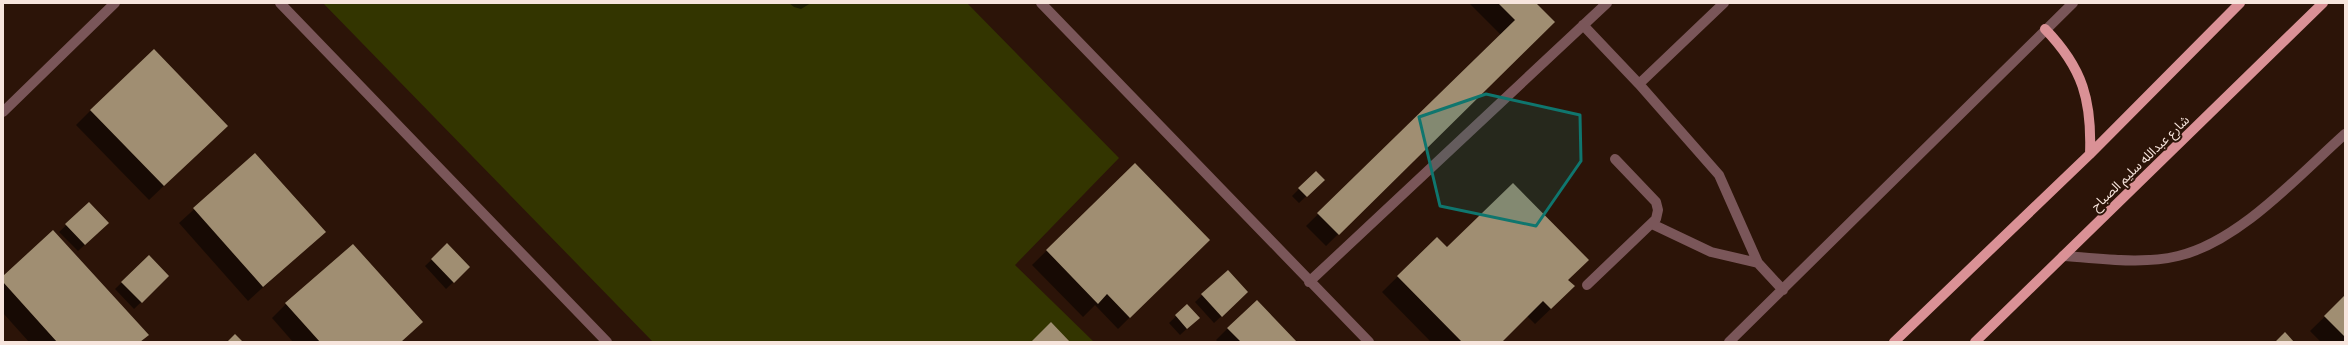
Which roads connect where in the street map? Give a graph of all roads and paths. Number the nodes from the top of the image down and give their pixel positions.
1 (115, 3) edge
2 (280, 3) edge
3 (1607, 3) edge
4 (1724, 3) edge
5 (2073, 3) edge
6 (2240, 3) edge
7 (2323, 3) edge
8 (1047, 5) edge
9 (1583, 25) junction
10 (2045, 29) junction
11 (1639, 84) junction
12 (3, 112) edge
13 (2345, 134) edge
14 (2090, 154) junction
15 (1615, 159) dead end
16 (1652, 224) junction
17 (2063, 256) junction
18 (1758, 263) junction
19 (1309, 282) junction
20 (1587, 285) dead end
21 (1783, 290) junction
22 (607, 342) edge
23 (1368, 342) edge
24 (1729, 342) edge
25 (1894, 342) edge
26 (1975, 342) edge

1 - 12 street
2 - 22 street
3 - 9 street
4 - 11 street
5 - 10 street
6 - 14 main road
7 - 17 main road, شارع عبدالله سليم الصباح
8 - 19 street
9 - 11 street
9 - 19 street
10 - 14 main road
10 - 21 street
11 - 18 street
13 - 17 street
14 - 25 main road
15 - 16 street
16 - 18 street
16 - 20 street
17 - 26 main road, شارع عبدالله سليم الصباح
18 - 21 street
19 - 23 street
21 - 24 street

